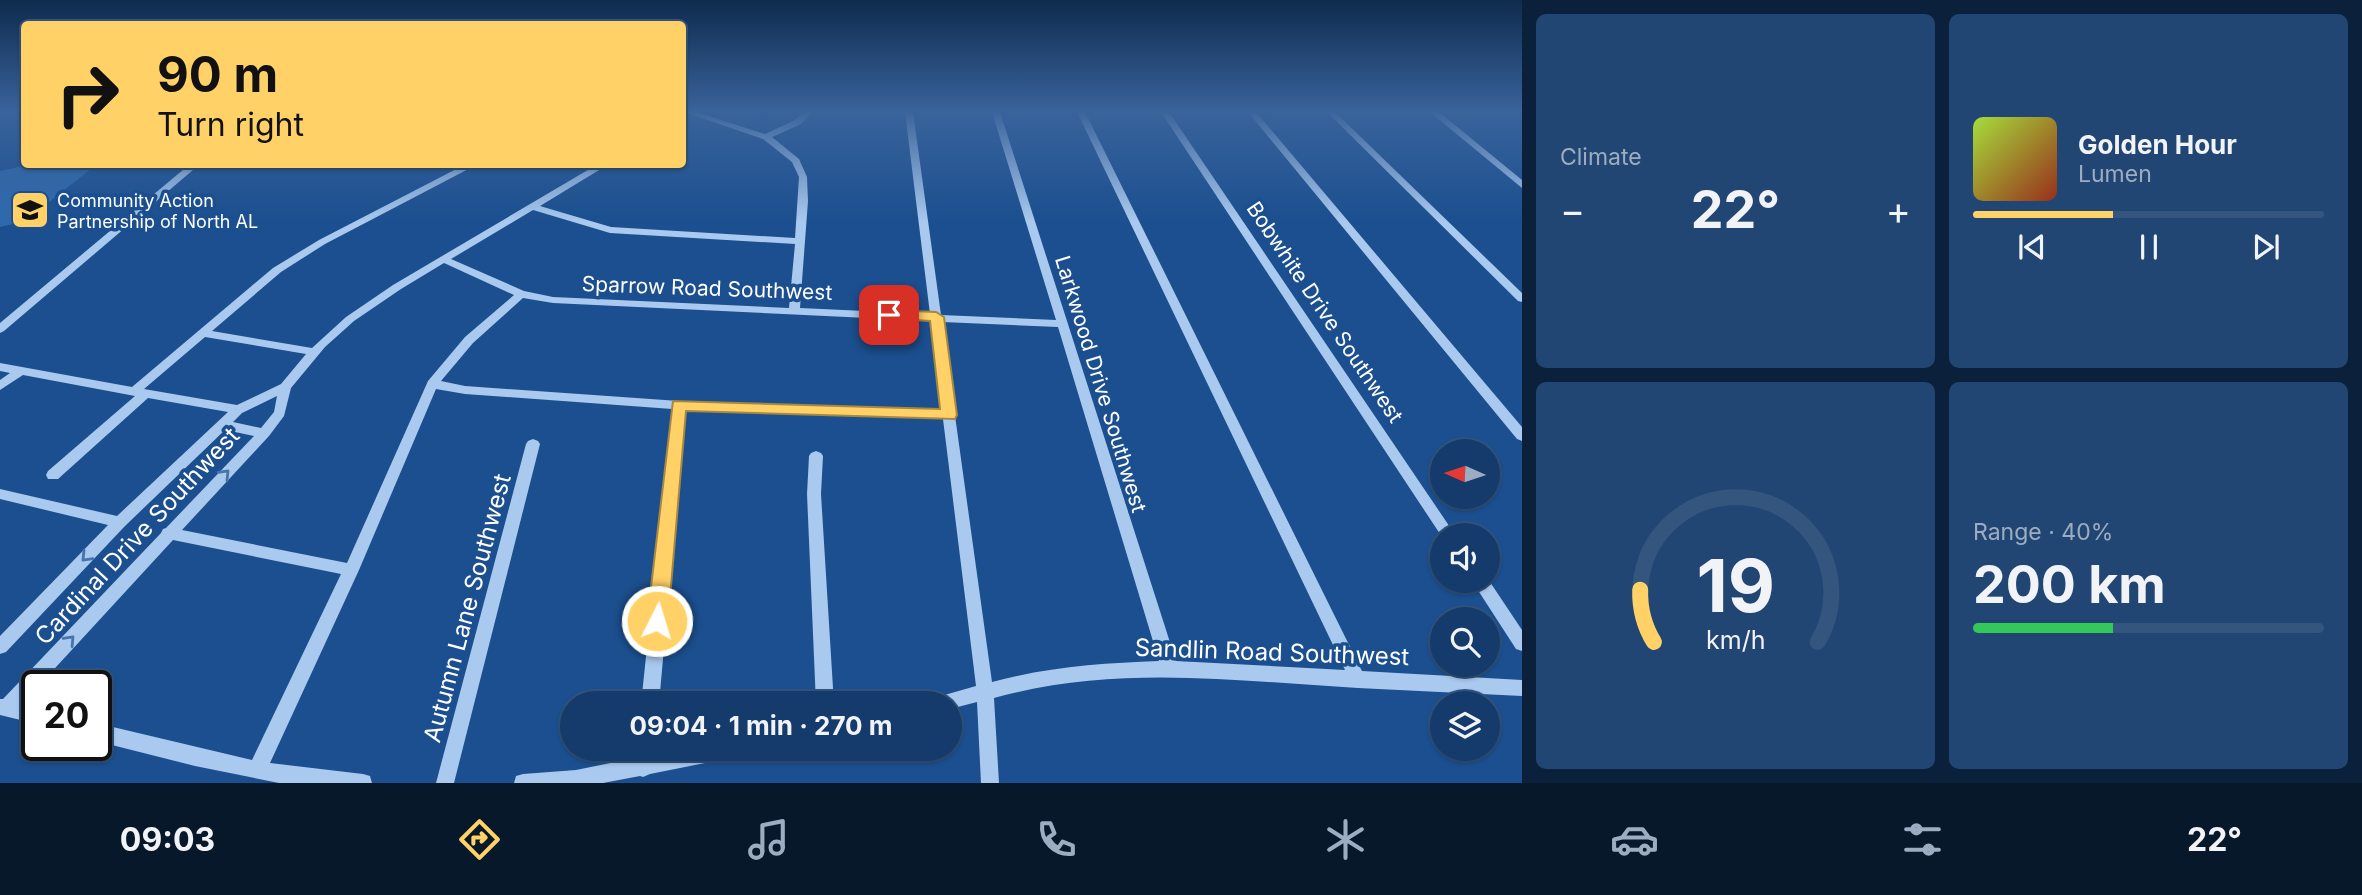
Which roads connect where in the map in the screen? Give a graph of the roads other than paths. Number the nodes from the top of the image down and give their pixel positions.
1 (781, 149) edge
2 (914, 149) edge
3 (1007, 149) edge
4 (1099, 149) edge
5 (1189, 149) edge
6 (1282, 149) edge
7 (1368, 149) edge
8 (1478, 149) edge
9 (191, 168) edge
10 (466, 168) edge
11 (598, 168) edge
12 (1522, 185) edge
13 (532, 207) junction
14 (800, 241) junction
15 (443, 259) junction
16 (521, 294) junction
17 (1522, 299) edge
18 (794, 310) junction
19 (936, 317) junction
20 (1061, 324) junction
21 (0, 329) edge
22 (204, 333) junction
23 (315, 352) junction
24 (0, 367) edge
25 (21, 371) junction
26 (432, 384) junction
27 (0, 386) edge
28 (285, 387) junction
29 (139, 393) junction
30 (679, 405) junction
31 (238, 410) junction
32 (949, 415) junction
33 (222, 425) junction
34 (264, 433) junction
35 (1522, 436) edge
36 (533, 444) dead end
37 (816, 456) dead end
38 (53, 475) dead end
39 (0, 494) edge
40 (120, 522) junction
41 (1440, 523) edge
42 (167, 533) junction
43 (351, 570) junction
44 (1488, 593) edge
45 (1522, 644) edge
46 (0, 647) edge
47 (1170, 668) junction
48 (1358, 680) junction
49 (1522, 688) edge
50 (651, 691) edge
51 (824, 691) edge
52 (985, 691) junction
53 (962, 698) edge
54 (4, 707) edge
55 (21, 712) edge
56 (112, 736) edge
57 (634, 761) edge
58 (257, 770) junction
59 (282, 779) edge
60 (363, 783) edge
61 (445, 783) edge
62 (523, 783) edge
63 (990, 783) edge

1 - 14 street
2 - 19 street
3 - 20 street, Larkwood Drive Southwest
4 - 48 street
5 - 41 street, Bobwhite Drive Southwest
6 - 35 street
7 - 17 street
8 - 12 street
9 - 21 street
10 - 22 street
11 - 13 street, Cardinal Drive Southwest
13 - 14 street
13 - 15 street, Cardinal Drive Southwest
14 - 18 street
15 - 16 street, Sparrow Road Southwest
15 - 23 street, Cardinal Drive Southwest
16 - 18 street, Sparrow Road Southwest
16 - 26 street
18 - 19 street, Sparrow Road Southwest
19 - 20 street, Sparrow Road Southwest
19 - 32 street
20 - 47 street, Larkwood Drive Southwest
22 - 23 lane
22 - 29 street
23 - 28 street, Cardinal Drive Southwest
24 - 25 street, Cardinal Drive Southwest
25 - 27 street
25 - 29 street, Cardinal Drive Southwest
26 - 30 street
26 - 43 street
28 - 31 street, Cardinal Drive Southwest
28 - 34 street, Cardinal Drive Southwest
29 - 31 street, Cardinal Drive Southwest
29 - 38 street
30 - 32 street
30 - 50 street
31 - 33 street, Cardinal Drive Southwest
32 - 52 street
33 - 34 street
33 - 40 street, Cardinal Drive Southwest
42 -> 34 street, Cardinal Drive Southwest
36 - 61 street, Autumn Lane Southwest
37 - 51 street
39 - 40 street
40 -> 46 street, Cardinal Drive Southwest
42 - 43 street
54 -> 42 street, Cardinal Drive Southwest
43 - 58 street
44 - 45 street
47 - 48 street, Sandlin Road Southwest
47 - 52 street, Sandlin Road Southwest
48 - 49 street, Sandlin Road Southwest
52 - 53 street, Sandlin Road Southwest
52 - 63 street
54 - 55 street
56 - 58 street
57 - 62 street
58 - 59 street
59 - 60 street

